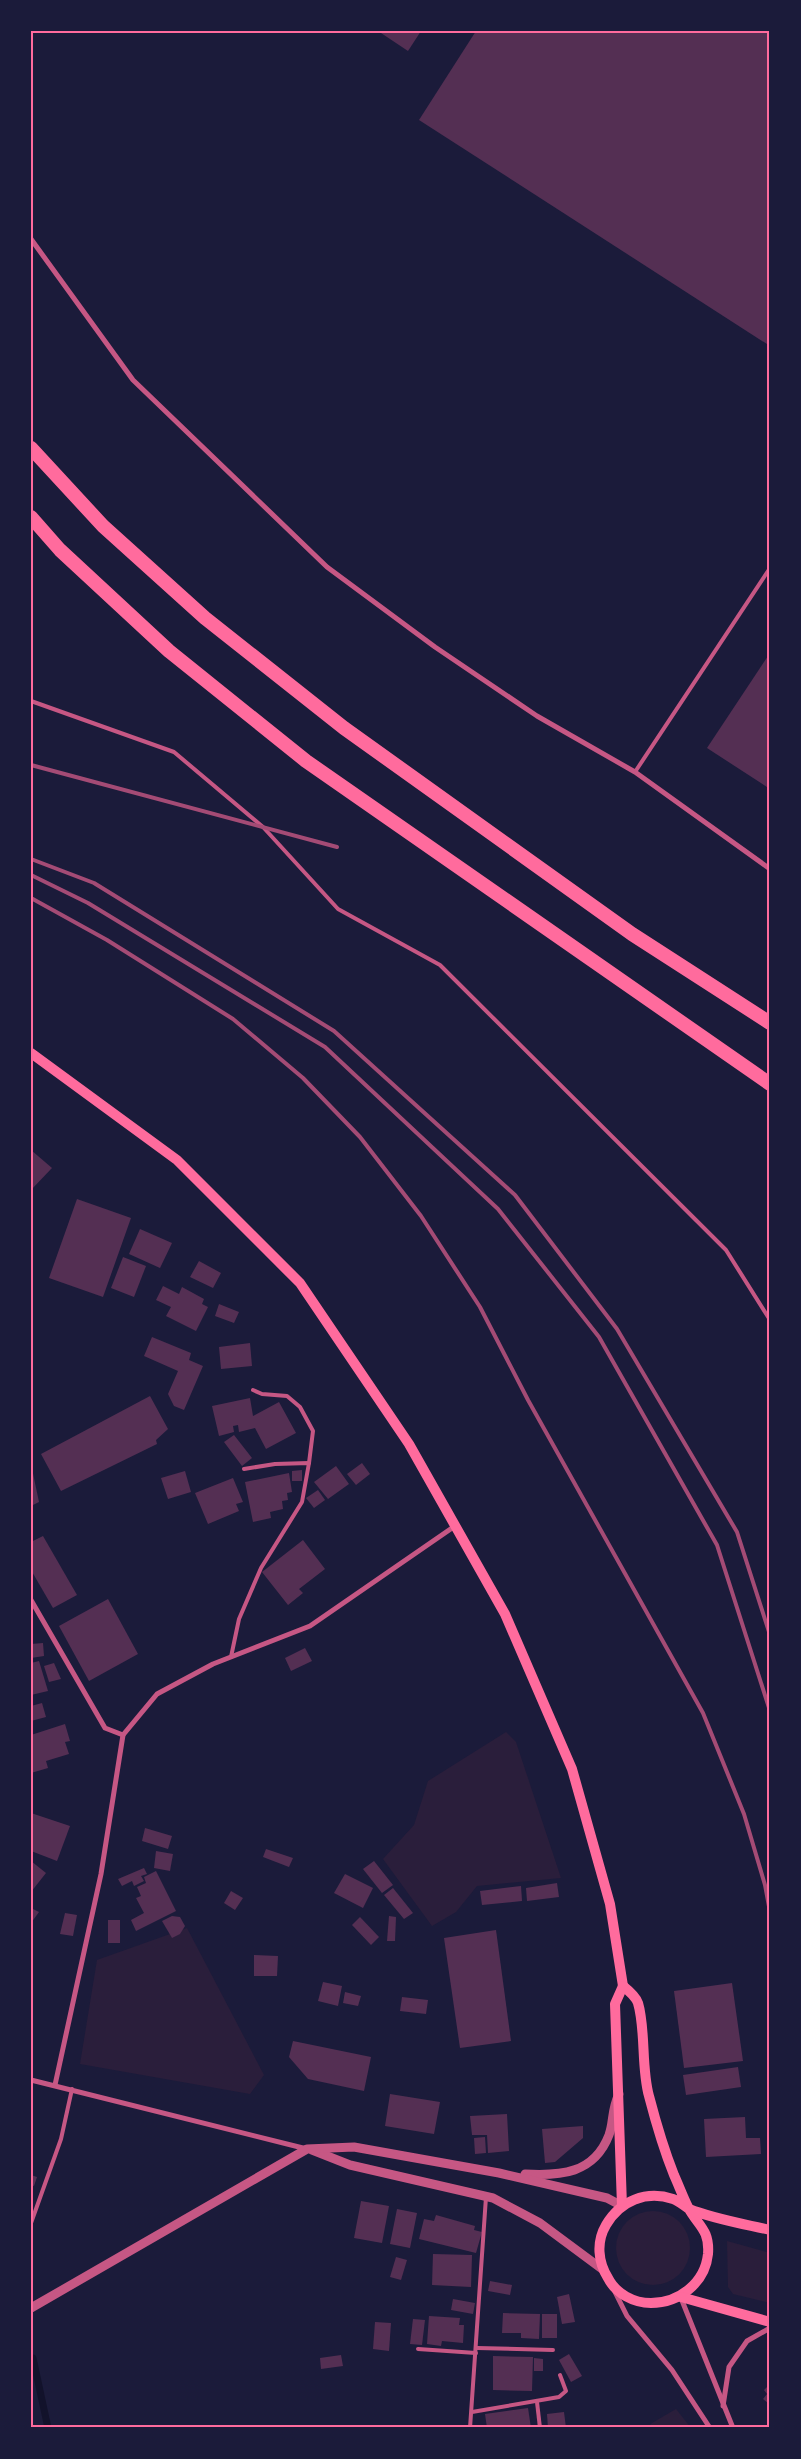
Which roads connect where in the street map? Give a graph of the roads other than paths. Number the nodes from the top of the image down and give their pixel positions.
1 (31, 239) edge
2 (31, 448) edge
3 (31, 517) edge
4 (770, 568) edge
5 (31, 701) edge
6 (635, 772) junction
7 (770, 869) edge
8 (770, 1023) edge
9 (31, 1052) edge
10 (770, 1084) edge
11 (770, 1320) edge
12 (253, 1390) dead end
13 (309, 1463) junction
14 (244, 1469) dead end
15 (456, 1526) junction
16 (31, 1600) edge
17 (231, 1657) junction
18 (123, 1735) junction
19 (623, 1986) junction
20 (31, 2080) edge
21 (55, 2086) junction
22 (72, 2089) junction
23 (619, 2094) junction
24 (307, 2148) junction
25 (499, 2173) junction
26 (486, 2197) junction
27 (622, 2206) junction
28 (689, 2208) junction
29 (31, 2222) edge
30 (770, 2230) edge
31 (602, 2268) junction
32 (612, 2285) junction
33 (681, 2297) junction
34 (31, 2308) edge
35 (770, 2322) edge
36 (770, 2328) edge
37 (418, 2349) dead end
38 (476, 2350) junction
39 (553, 2350) dead end
40 (560, 2375) dead end
41 (537, 2402) junction
42 (723, 2407) junction
43 (472, 2412) junction
44 (470, 2428) edge
45 (540, 2428) edge
46 (710, 2428) edge
47 (733, 2428) edge

1 - 6 street
2 - 8 highway
3 - 10 highway
4 - 6 lane
5 - 11 lane
6 - 7 street
9 - 15 main road
12 - 13 lane
13 - 14 lane
13 - 17 lane
15 - 17 street
15 - 19 main road
16 - 18 street
17 - 18 street
18 - 21 street
19 - 23 main road
19 - 28 main road
20 - 21 street
21 - 22 street
22 - 24 street
22 - 29 lane
23 - 25 street
23 - 27 main road
24 - 25 street
24 - 26 street
24 - 34 street
25 - 27 street
26 - 31 street
26 - 38 lane
27 - 28 main road
27 - 31 main road
28 - 30 main road
28 - 33 main road
31 - 32 main road
32 - 33 main road
32 - 46 street
33 - 35 main road
33 - 42 street
36 - 42 street
37 - 38 lane
38 - 39 lane
38 - 43 lane
40 - 41 lane
41 - 43 lane
41 - 45 lane
42 - 47 street
43 - 44 lane

